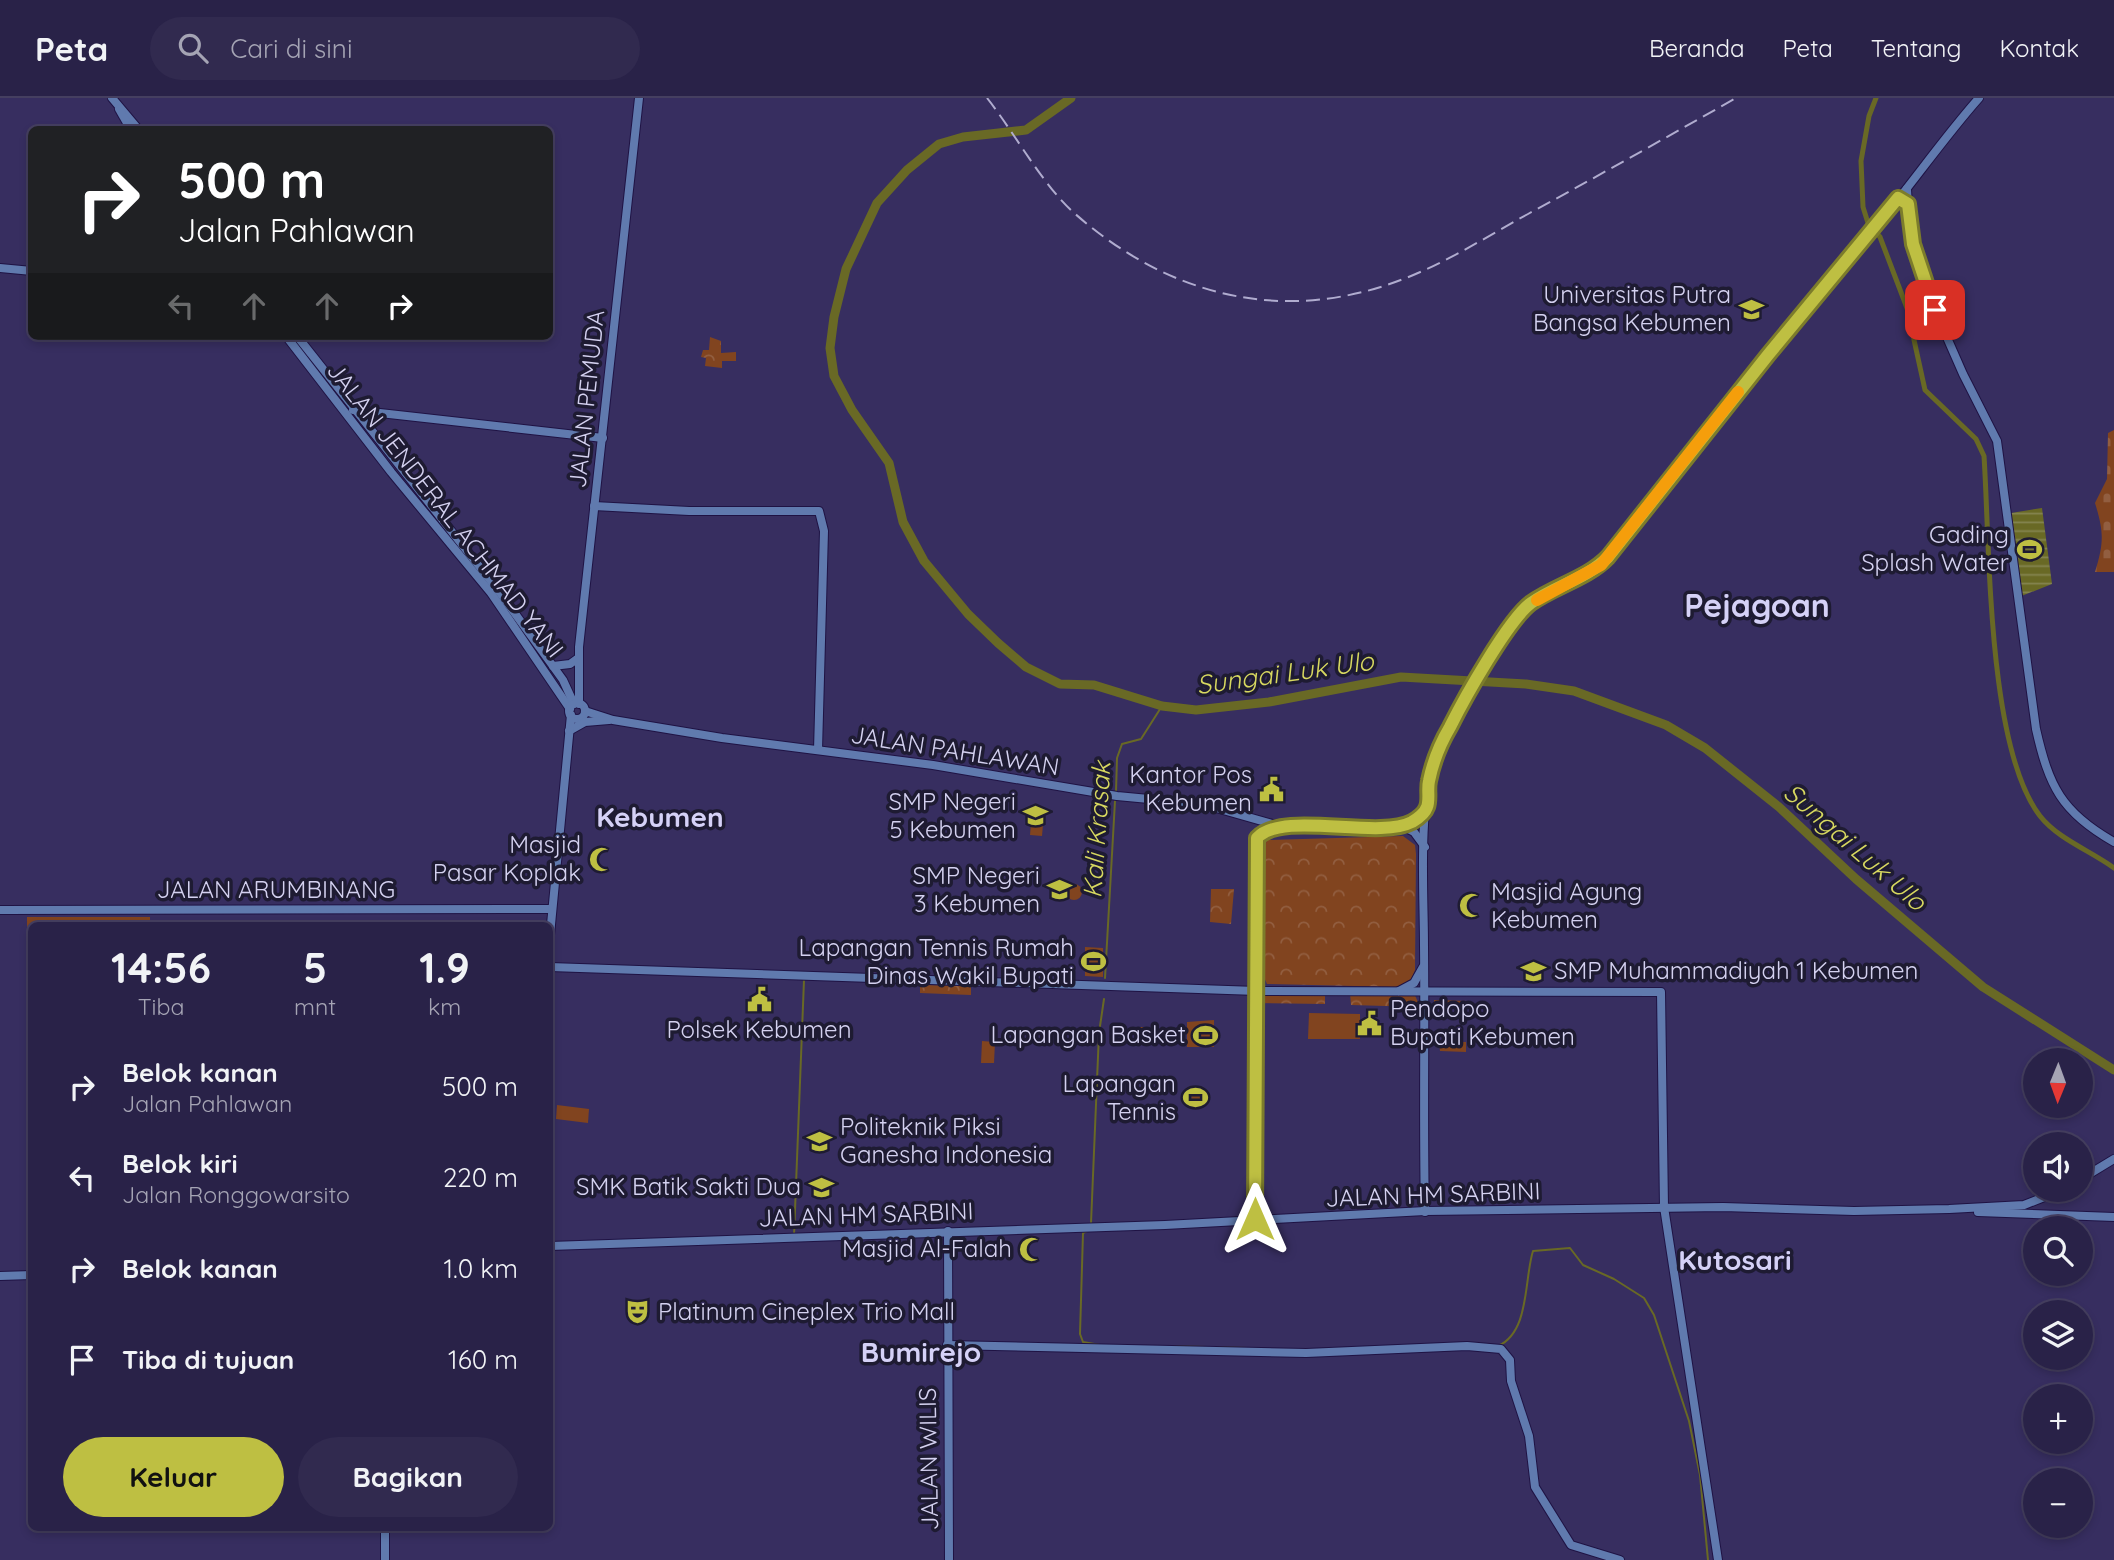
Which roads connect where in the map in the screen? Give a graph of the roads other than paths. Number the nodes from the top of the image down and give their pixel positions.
1 (112, 98) edge
2 (639, 98) edge
3 (1979, 98) edge
4 (118, 107) junction
5 (129, 126) edge
6 (135, 126) edge
7 (1907, 189) junction
8 (1898, 198) junction
9 (1908, 204) junction
10 (0, 268) edge
11 (28, 271) edge
12 (289, 340) edge
13 (300, 340) edge
14 (353, 410) junction
15 (603, 439) junction
16 (594, 506) junction
17 (579, 647) junction
18 (577, 659) junction
19 (552, 666) junction
20 (576, 708) junction
21 (613, 720) junction
22 (569, 732) junction
23 (818, 750) junction
24 (1427, 808) junction
25 (1402, 826) junction
26 (1283, 827) junction
27 (2114, 842) edge
28 (1425, 847) junction
29 (552, 909) junction
30 (0, 910) edge
31 (551, 922) edge
32 (1424, 964) junction
33 (553, 967) edge
34 (1257, 976) junction
35 (1424, 982) junction
36 (1257, 991) junction
37 (1277, 991) junction
38 (1394, 993) junction
39 (1415, 993) junction
40 (1424, 993) junction
41 (1434, 993) junction
42 (1424, 1006) junction
43 (2114, 1159) edge
44 (2093, 1172) edge
45 (2032, 1202) edge
46 (1664, 1208) junction
47 (1968, 1208) junction
48 (1424, 1212) junction
49 (2114, 1217) edge
50 (1255, 1219) junction
51 (948, 1233) junction
52 (553, 1246) edge
53 (28, 1275) edge
54 (0, 1276) edge
55 (947, 1345) junction
56 (385, 1531) edge
57 (385, 1560) edge
58 (949, 1560) edge
59 (1620, 1560) edge
60 (1718, 1560) edge

1 - 4 main road
2 - 15 main road, JALAN PEMUDA
3 - 7 main road
4 - 5 main road
4 - 6 main road
7 - 8 main road
7 - 9 main road
8 - 9 main road
8 - 24 main road
9 - 27 main road
10 - 11 main road
12 - 20 main road, JALAN JENDERAL ACHMAD YANI
13 - 14 main road, JALAN JENDERAL ACHMAD YANI
14 - 15 main road
14 - 19 main road, JALAN JENDERAL ACHMAD YANI
15 - 16 main road, JALAN PEMUDA
16 - 17 main road, JALAN PEMUDA
16 - 23 main road
17 - 18 main road
17 - 20 main road, JALAN PEMUDA
18 - 19 main road
18 - 20 main road
19 - 20 main road, JALAN JENDERAL ACHMAD YANI
20 - 21 main road, JALAN PAHLAWAN
20 - 22 main road
21 - 22 main road
21 - 23 main road, JALAN PAHLAWAN
22 - 29 main road
23 - 26 main road, JALAN PAHLAWAN
24 - 25 main road
24 - 28 main road
25 - 26 main road, JALAN PAHLAWAN
25 - 28 main road
26 - 34 main road
28 - 32 main road
29 - 30 main road, JALAN ARUMBINANG
29 - 31 main road
32 - 35 main road
32 - 38 main road
33 - 36 main road
34 - 36 main road
34 - 37 main road
35 - 40 main road
35 - 41 main road
36 - 37 main road
36 - 50 main road
37 - 38 main road
38 - 39 main road
39 - 40 main road
39 - 42 main road
40 - 41 main road
40 - 42 main road
41 - 46 main road
42 - 48 main road
43 - 44 main road
45 - 47 main road, JALAN HM SARBINI
46 - 47 main road, JALAN HM SARBINI
46 - 48 main road, JALAN HM SARBINI
46 - 60 main road
47 - 49 main road
48 - 50 main road, JALAN HM SARBINI
50 - 51 main road, JALAN HM SARBINI
51 - 52 main road, JALAN HM SARBINI
51 - 55 main road, JALAN WILIS
53 - 54 main road
55 - 58 main road, JALAN WILIS
55 - 59 main road
56 - 57 main road

